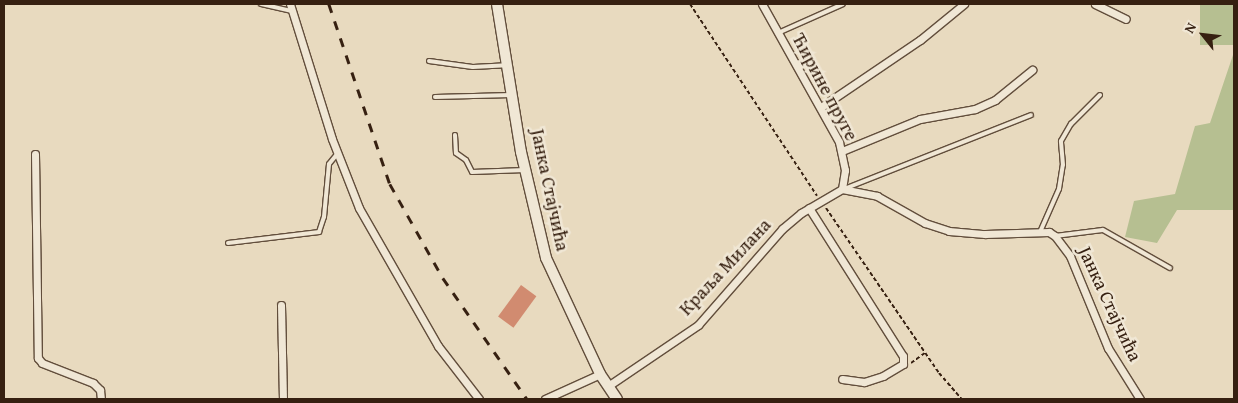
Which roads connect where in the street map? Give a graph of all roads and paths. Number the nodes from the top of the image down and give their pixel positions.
1 (261, 4) edge
2 (497, 4) edge
3 (690, 4) edge
4 (762, 4) edge
5 (843, 4) edge
6 (964, 4) edge
7 (1095, 4) edge
8 (291, 8) edge
9 (1126, 19) dead end
10 (778, 33) junction
11 (429, 61) dead end
12 (508, 65) junction
13 (1032, 70) dead end
14 (514, 95) junction
15 (1100, 95) dead end
16 (435, 97) dead end
17 (822, 107) junction
18 (1031, 115) dead end
19 (455, 135) dead end
20 (842, 151) junction
21 (35, 154) dead end
22 (337, 154) junction
23 (525, 170) junction
24 (842, 190) junction
25 (821, 201) junction
26 (809, 208) junction
27 (1040, 232) junction
28 (1055, 236) junction
29 (228, 243) dead end
30 (1170, 268) dead end
31 (281, 305) dead end
32 (925, 353) junction
33 (904, 361) junction
34 (600, 374) junction
35 (842, 379) dead end
36 (608, 386) junction
37 (101, 399) edge
38 (283, 399) edge
39 (479, 399) edge
40 (544, 399) edge
41 (617, 399) edge
42 (962, 399) edge
43 (1140, 399) edge

1 - 8 lane
2 - 12 street, Јанка Стајчића
3 - 25 path
4 - 10 street, Ћирине пруге
5 - 10 lane
6 - 17 street
7 - 9 street
8 - 22 street
10 - 17 street, Ћирине пруге
11 - 12 lane
12 - 14 street, Јанка Стајчића
13 - 20 street
14 - 16 lane
14 - 23 street, Јанка Стајчића
15 - 27 lane
17 - 20 street, Ћирине пруге
18 - 24 lane
19 - 23 lane
20 - 24 street, Ћирине пруге
21 - 37 street
22 - 29 lane
22 - 39 street
23 - 34 street, Јанка Стајчића
24 - 25 street, Краља Милана
24 - 27 street, Јанка Стајчића
25 - 26 street, Краља Милана
25 - 32 path
26 - 33 street
26 - 36 street, Краља Милана
27 - 28 street, Јанка Стајчића
28 - 30 lane
28 - 43 street, Јанка Стајчића
31 - 38 street
32 - 33 path
32 - 42 path
33 - 35 street
34 - 36 street, Јанка Стајчића
34 - 40 street
36 - 41 street, Јанка Стајчића

